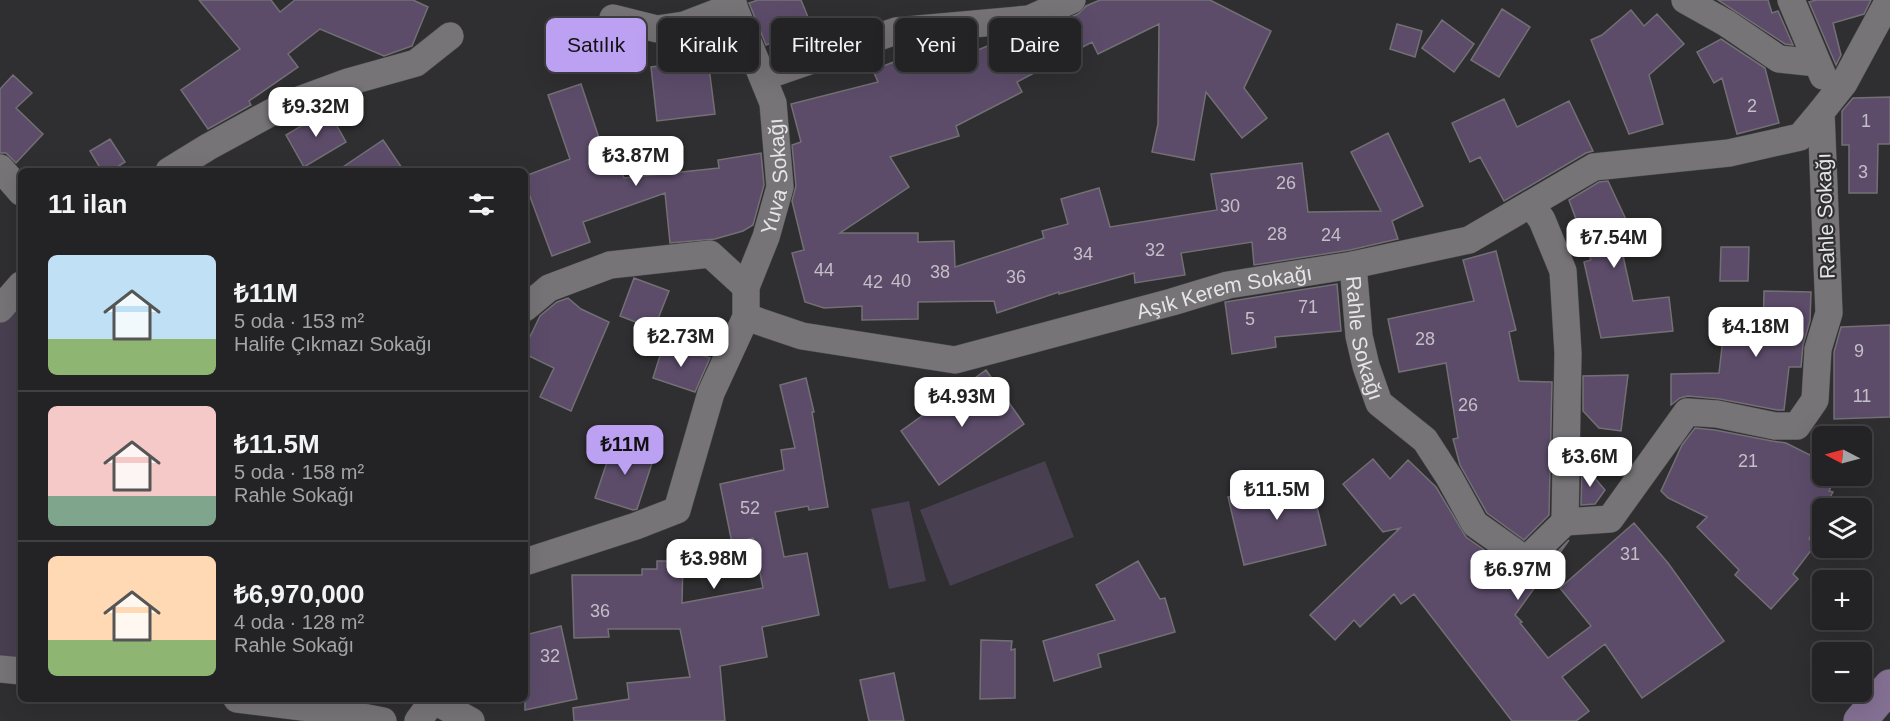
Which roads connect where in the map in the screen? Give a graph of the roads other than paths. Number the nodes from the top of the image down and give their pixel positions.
1 (1072, 0) edge
2 (1685, 0) edge
3 (1791, 0) edge
4 (1889, 0) edge
5 (733, 3) edge
6 (646, 26) edge
7 (450, 36) dead end
8 (1817, 63) junction
9 (763, 77) junction
10 (1827, 105) junction
11 (0, 168) edge
12 (174, 168) edge
13 (18, 189) edge
14 (1531, 204) junction
15 (1353, 265) junction
16 (746, 287) junction
17 (18, 288) edge
18 (528, 306) edge
19 (0, 309) edge
20 (746, 317) junction
21 (1565, 522) junction
22 (528, 561) edge
23 (0, 669) edge
24 (18, 671) edge
25 (1890, 686) edge
26 (261, 702) edge
27 (428, 707) edge
28 (383, 721) edge
29 (471, 721) edge
30 (1860, 721) edge

1 - 9 street
2 - 8 street
3 - 8 street
4 - 10 street
5 - 6 street
5 - 9 street, Yuva Sokağı
7 - 12 street
8 - 10 street
9 - 16 street, Yuva Sokağı
10 - 14 street, Aşık Kerem Sokağı
10 - 21 street, Rahle Sokağı
11 - 13 street
14 - 15 street, Aşık Kerem Sokağı
14 - 21 street
15 - 20 street, Aşık Kerem Sokağı
15 - 21 street, Rahle Sokağı
16 - 18 street
16 - 20 street
17 - 19 street
20 - 22 street
23 - 24 street
25 - 30 street
26 - 28 street
27 - 29 street

